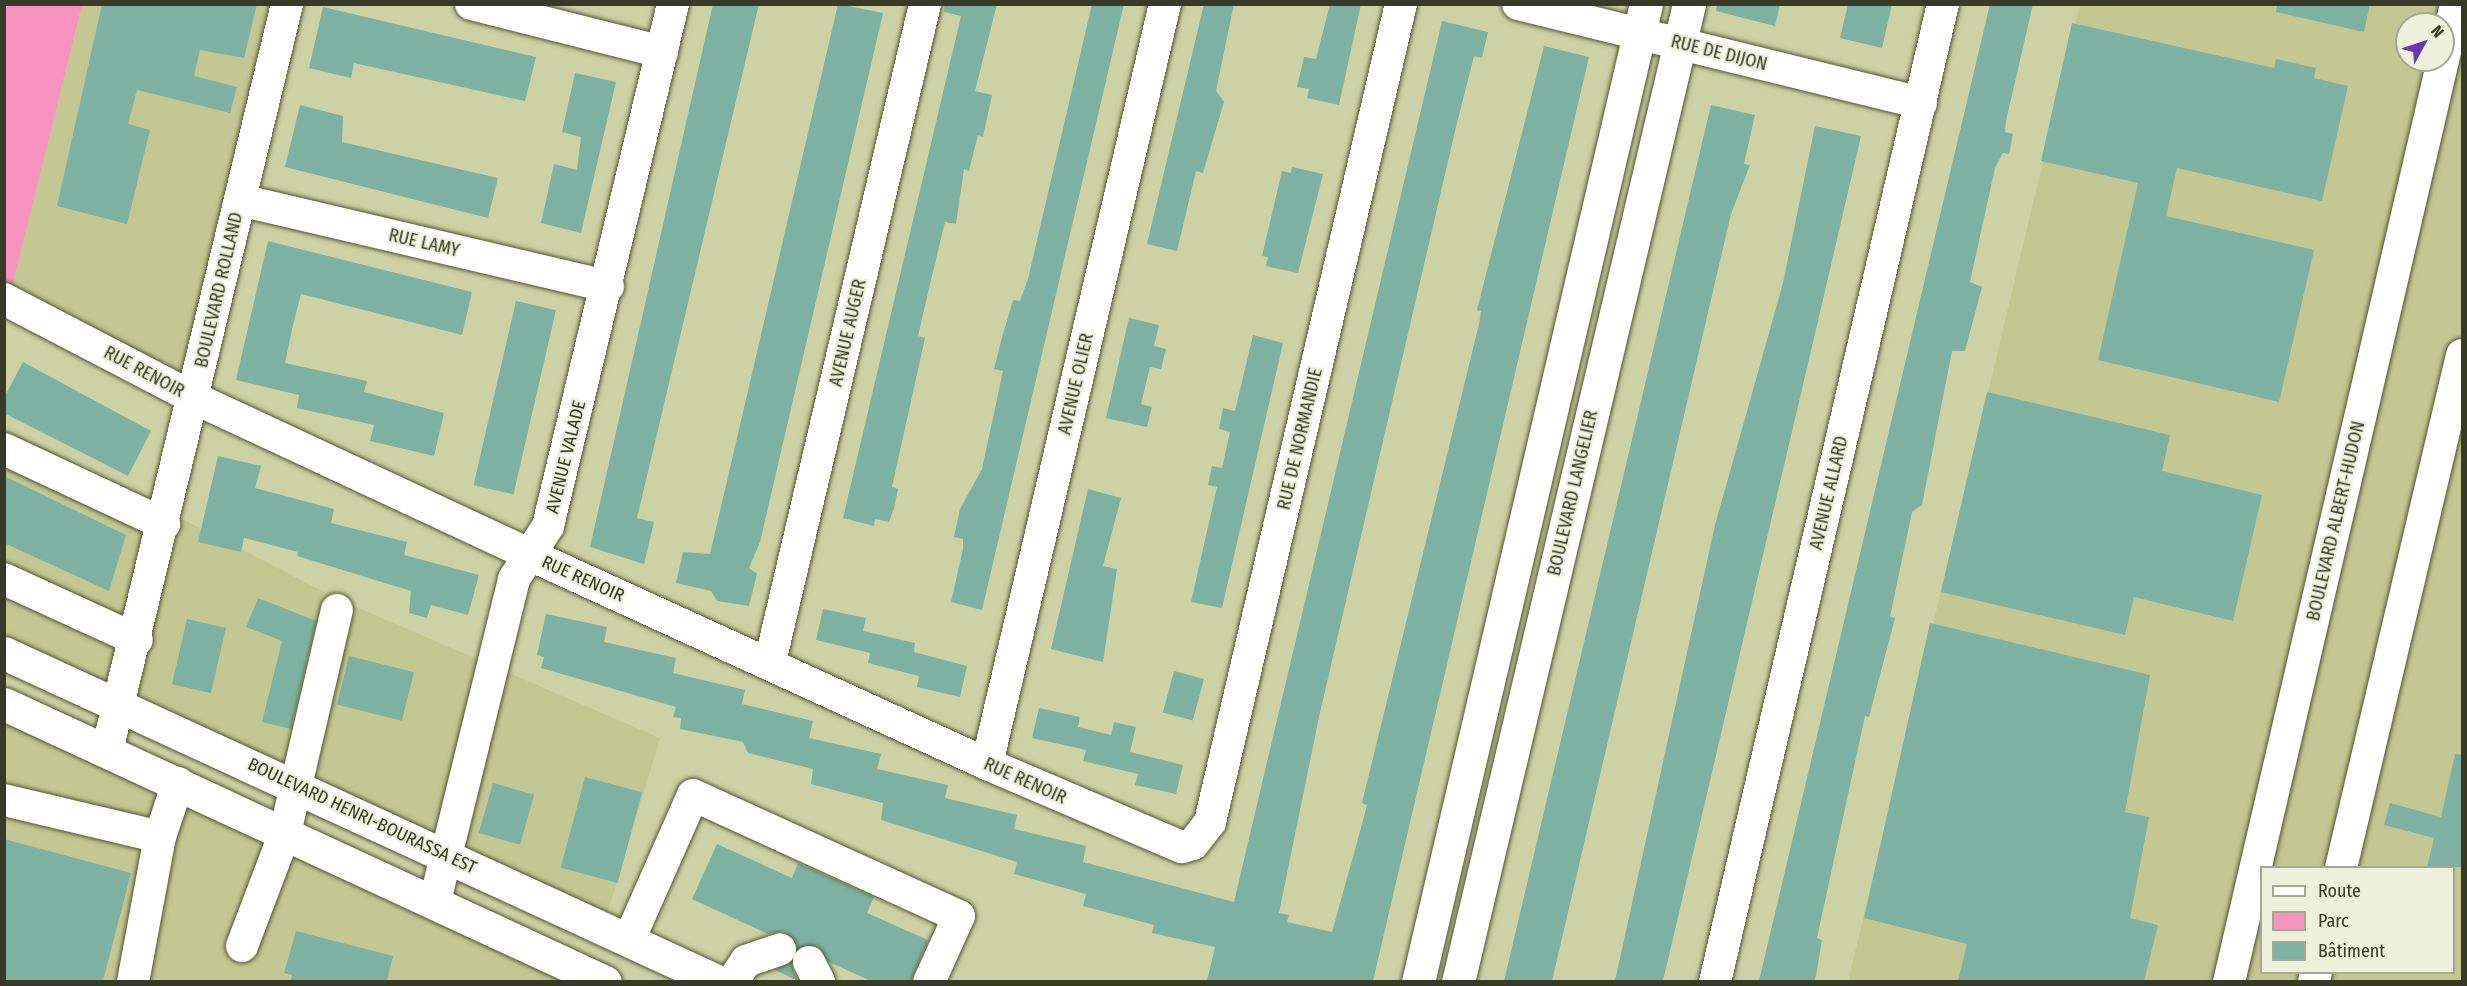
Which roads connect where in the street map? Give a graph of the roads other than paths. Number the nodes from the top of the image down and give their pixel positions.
1 (287, 4) edge
2 (471, 4) edge
3 (673, 4) edge
4 (925, 4) edge
5 (1165, 4) edge
6 (1401, 4) edge
7 (1518, 4) edge
8 (1689, 4) edge
9 (1943, 4) edge
10 (2456, 4) edge
11 (1643, 19) edge
12 (1680, 44) junction
13 (662, 52) junction
14 (1920, 103) junction
15 (240, 200) junction
16 (608, 286) junction
17 (4, 300) edge
18 (2463, 355) edge
19 (194, 398) junction
20 (4, 449) edge
21 (164, 524) junction
22 (530, 555) junction
23 (4, 579) edge
24 (337, 610) dead end
25 (137, 640) junction
26 (4, 653) edge
27 (770, 663) junction
28 (4, 704) edge
29 (120, 706) junction
30 (107, 751) junction
31 (987, 765) junction
32 (178, 783) junction
33 (297, 786) junction
34 (4, 800) edge
35 (285, 832) junction
36 (160, 837) junction
37 (1169, 844) joint
38 (445, 854) junction
39 (2341, 866) edge
40 (435, 901) junction
41 (629, 940) junction
42 (242, 946) dead end
43 (780, 949) dead end
44 (133, 981) edge
45 (605, 981) edge
46 (719, 981) edge
47 (732, 981) edge
48 (929, 981) edge
49 (1418, 981) edge
50 (1458, 981) edge
51 (1715, 981) edge
52 (2229, 981) edge

1 - 15 street, BOULEVARD ROLLAND
2 - 13 street
3 - 13 street, AVENUE VALADE
4 - 27 street, AVENUE AUGER
5 - 31 street, AVENUE OLIER
6 - 37 street, RUE DE NORMANDIE
7 - 11 street, RUE DE DIJON
8 - 12 main road, BOULEVARD LANGELIER
9 - 14 street, AVENUE ALLARD
10 - 52 street, BOULEVARD ALBERT-HUDON
11 - 12 street, RUE DE DIJON
11 - 49 main road
12 - 14 street, RUE DE DIJON
12 - 50 main road, BOULEVARD LANGELIER
13 - 16 street, AVENUE VALADE
14 - 51 street, AVENUE ALLARD
15 - 16 street, RUE LAMY
15 - 19 street, BOULEVARD ROLLAND
16 - 22 street, AVENUE VALADE
17 - 19 street, RUE RENOIR
18 - 39 street
19 - 21 street, BOULEVARD ROLLAND
19 - 22 street, RUE RENOIR
20 - 21 street
21 - 25 street, BOULEVARD ROLLAND
22 - 27 street, RUE RENOIR
22 - 38 street, AVENUE VALADE
23 - 25 street
24 - 33 street
25 - 29 street, BOULEVARD ROLLAND
26 - 29 main road, BOULEVARD HENRI-BOURASSA EST
27 - 31 street, RUE RENOIR
28 - 30 main road
29 - 30 street, BOULEVARD ROLLAND
29 - 33 main road, BOULEVARD HENRI-BOURASSA EST
30 - 32 main road
31 - 37 street, RUE RENOIR
32 - 35 main road
32 - 36 street
33 - 35 street
33 - 38 main road, BOULEVARD HENRI-BOURASSA EST
34 - 36 street
35 - 40 main road
35 - 42 street
36 - 44 street
38 - 40 street, AVENUE VALADE
38 - 41 main road, BOULEVARD HENRI-BOURASSA EST
40 - 45 main road
41 - 46 main road, BOULEVARD HENRI-BOURASSA EST
41 - 48 street
43 - 47 street

